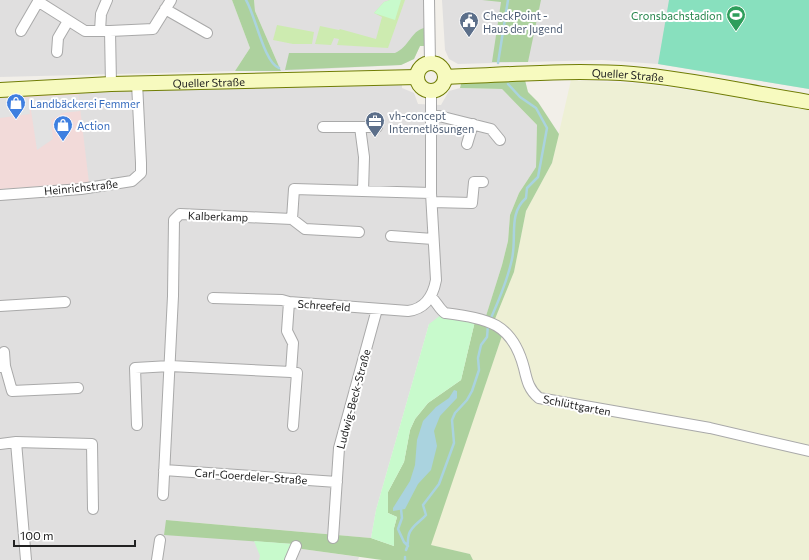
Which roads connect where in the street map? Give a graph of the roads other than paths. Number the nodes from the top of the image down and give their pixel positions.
1 (107, 0) edge
2 (171, 0) edge
3 (428, 0) edge
4 (39, 1) edge
5 (165, 9) junction
6 (68, 20) junction
7 (21, 31) dead end
8 (105, 31) junction
9 (207, 33) dead end
10 (57, 52) dead end
11 (430, 63) junction
12 (417, 77) junction
13 (445, 77) junction
14 (137, 83) junction
15 (112, 84) junction
16 (0, 90) edge
17 (431, 91) junction
18 (809, 102) edge
19 (431, 114) junction
20 (473, 124) junction
21 (323, 126) dead end
22 (360, 127) junction
23 (377, 127) dead end
24 (500, 140) dead end
25 (467, 144) dead end
26 (483, 182) dead end
27 (363, 191) junction
28 (0, 195) edge
29 (431, 198) junction
30 (292, 219) junction
31 (359, 232) dead end
32 (391, 236) dead end
33 (433, 239) junction
34 (431, 297) junction
35 (213, 298) dead end
36 (65, 302) dead end
37 (289, 302) junction
38 (0, 306) edge
39 (377, 309) junction
40 (4, 352) dead end
41 (3, 366) edge
42 (170, 366) junction
43 (291, 372) junction
44 (78, 388) dead end
45 (136, 425) dead end
46 (293, 426) dead end
47 (16, 442) junction
48 (0, 444) edge
49 (809, 451) edge
50 (164, 470) junction
51 (337, 482) junction
52 (163, 495) dead end
53 (93, 510) dead end
54 (333, 538) dead end
55 (160, 540) dead end
56 (296, 546) dead end
57 (26, 560) edge
58 (157, 560) edge
59 (290, 560) edge

1 - 8 street
2 - 5 street
3 - 11 street
4 - 6 street
4 - 7 street
5 - 8 street
5 - 9 street
6 - 8 street
6 - 10 street
8 - 15 street
11 - 12 main road
11 - 13 main road
12 - 14 main road, Queller Straße
12 - 17 main road
13 - 17 main road
13 - 18 main road, Queller Straße
14 - 15 main road, Queller Straße
14 - 28 street, Heinrichstraße
15 - 16 main road, Queller Straße
17 - 19 street
19 - 20 street
19 - 29 street
20 - 24 street
20 - 25 street
21 - 22 street
22 - 23 street
22 - 27 street
26 - 29 street
27 - 29 street
27 - 30 street
29 - 33 street
30 - 31 street, Kalberkamp
30 - 42 street, Kalberkamp
32 - 33 street
33 - 34 street
34 - 39 street, Schreefeld
34 - 49 street, Schlüttgarten
35 - 37 street, Schreefeld
36 - 38 street
37 - 39 street, Schreefeld
37 - 43 street
39 - 51 street, Ludwig-Beck-Straße
40 - 41 street
41 - 44 street
42 - 43 street
42 - 45 street
42 - 50 street, Kalberkamp
43 - 46 street
47 - 48 street
47 - 53 street
47 - 57 street
50 - 51 street, Carl-Goerdeler-Straße
50 - 52 street, Kalberkamp
51 - 54 street, Ludwig-Beck-Straße
55 - 58 street
56 - 59 street

